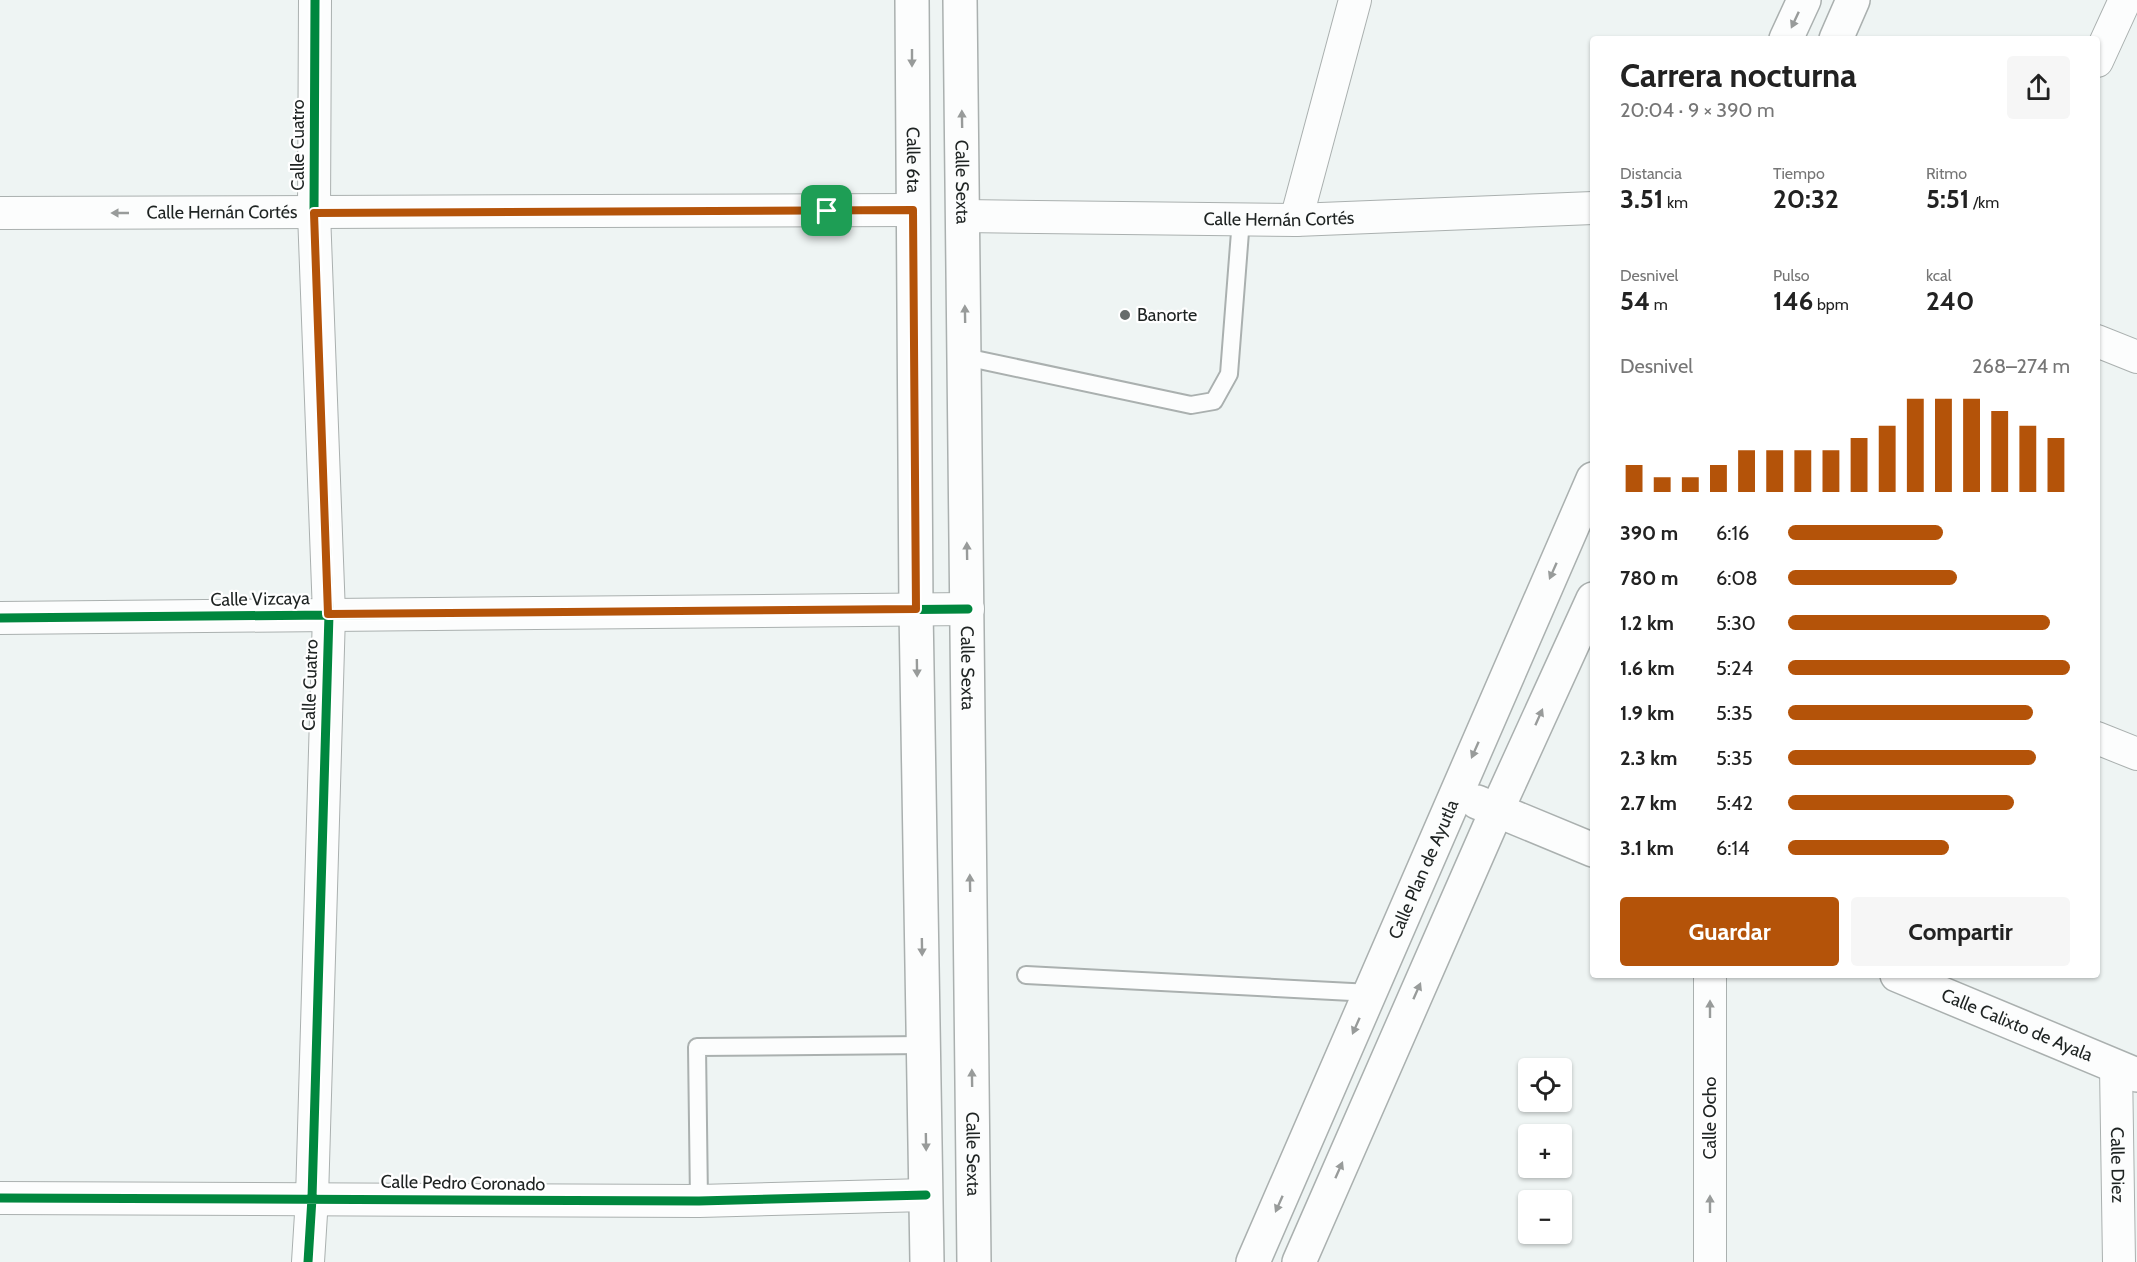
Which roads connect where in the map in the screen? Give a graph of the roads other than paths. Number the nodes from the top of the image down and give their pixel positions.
1 (315, 0) edge
2 (912, 0) edge
3 (960, 0) edge
4 (1355, 0) edge
5 (1804, 0) edge
6 (1854, 0) edge
7 (2125, 0) edge
8 (1787, 36) edge
9 (1837, 36) edge
10 (2100, 54) edge
11 (1590, 208) edge
12 (913, 210) junction
13 (0, 213) edge
14 (314, 213) junction
15 (963, 216) junction
16 (1241, 219) junction
17 (1296, 220) junction
18 (2100, 342) edge
19 (965, 357) junction
20 (2137, 357) edge
21 (1590, 495) edge
22 (1584, 528) edge
23 (1590, 606) edge
24 (916, 609) junction
25 (968, 609) junction
26 (328, 614) junction
27 (0, 618) edge
28 (2100, 739) edge
29 (2137, 754) edge
30 (1456, 793) junction
31 (1496, 812) junction
32 (1590, 849) edge
33 (1026, 975) dead end
34 (1710, 978) edge
35 (1904, 978) edge
36 (1371, 993) junction
37 (924, 1045) junction
38 (2126, 1071) edge
39 (926, 1195) junction
40 (0, 1198) edge
41 (312, 1198) junction
42 (699, 1201) junction
43 (308, 1262) edge
44 (927, 1262) edge
45 (974, 1262) edge
46 (1253, 1262) edge
47 (1299, 1262) edge
48 (1710, 1262) edge
49 (2119, 1262) edge

1 - 14 street, Calle Cuatro
2 -> 12 main road, Calle 6ta
15 -> 3 main road, Calle Sexta
4 - 17 street
5 -> 8 main road
6 - 9 main road
7 - 10 street
11 - 17 street, Calle Hernán Cortés
12 - 14 street, Calle Hernán Cortés
12 - 24 main road, Calle 6ta
14 -> 13 street, Calle Hernán Cortés
14 - 26 street, Calle Cuatro
15 - 16 street, Calle Hernán Cortés
19 -> 15 main road, Calle Sexta
16 - 17 street, Calle Hernán Cortés
16 - 19 lane
18 - 20 street
25 -> 19 main road, Calle Sexta
21 - 22 main road, Calle Plan de Ayutla
22 -> 30 main road, Calle Plan de Ayutla
31 -> 23 main road
24 - 25 street, Calle Vizcaya
24 - 26 street, Calle Vizcaya
24 -> 37 main road
45 -> 25 main road, Calle Sexta
26 - 27 street, Calle Vizcaya
26 - 41 street, Calle Cuatro
28 - 29 street
30 - 31 main road
30 - 36 main road, Calle Plan de Ayutla
31 - 32 main road
47 -> 31 main road
33 - 36 lane
48 -> 34 street, Calle Ocho
35 - 38 main road, Calle Calixto de Ayala
36 -> 46 main road, Calle Plan de Ayutla
37 -> 39 main road
37 - 42 lane
38 - 49 street, Calle Diez
39 - 42 street, Calle Pedro Coronado
39 - 44 main road
40 - 41 street, Calle Pedro Coronado
41 - 42 street, Calle Pedro Coronado
41 - 43 street, Calle Cuatro

